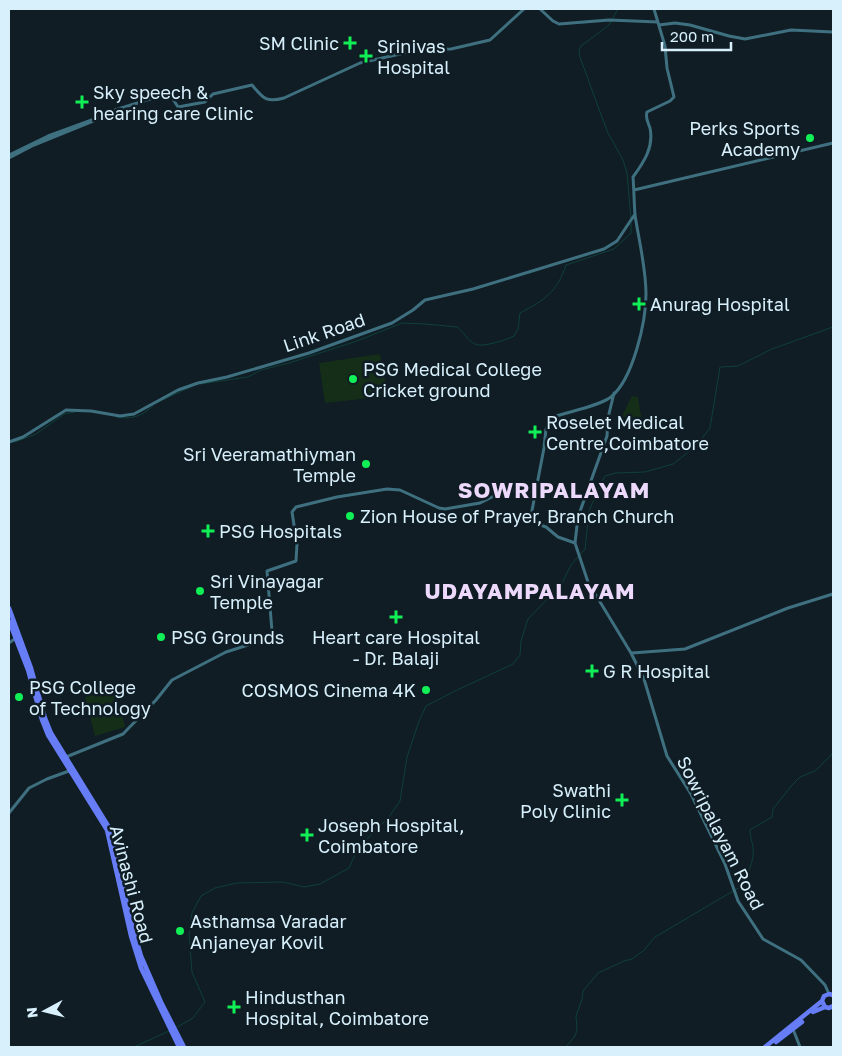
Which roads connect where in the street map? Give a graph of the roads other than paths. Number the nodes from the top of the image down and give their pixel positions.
1 (524, 9) edge
2 (540, 9) edge
3 (654, 9) edge
4 (658, 24) junction
5 (833, 32) edge
6 (833, 142) edge
7 (9, 157) edge
8 (634, 190) junction
9 (634, 216) junction
10 (614, 393) junction
11 (9, 442) edge
12 (535, 489) junction
13 (575, 544) junction
14 (833, 594) edge
15 (9, 608) edge
16 (9, 621) edge
17 (16, 638) junction
18 (9, 644) edge
19 (631, 653) junction
20 (65, 758) junction
21 (68, 771) junction
22 (9, 813) edge
23 (115, 854) junction
24 (832, 994) edge
25 (822, 1001) junction
26 (826, 1007) junction
27 (833, 1007) edge
28 (795, 1028) junction
29 (176, 1035) junction
30 (179, 1047) edge
31 (184, 1047) edge
32 (765, 1047) edge
33 (769, 1047) edge
34 (800, 1047) edge

1 - 7 street
2 - 4 street
3 - 4 street
4 - 5 street
4 - 8 street
6 - 8 street
8 - 9 street
9 - 10 street
9 - 11 street, Link Road
10 - 12 street
10 - 13 street
12 - 13 street
12 - 20 street
13 - 19 street, Sowripalayam Road
14 - 19 street
15 - 20 main road, Avinashi Road
16 - 17 main road, Avinashi Road
17 - 18 street
17 - 21 main road, Avinashi Road
19 - 24 street, Sowripalayam Road
20 - 23 main road, Avinashi Road
21 - 22 street
21 - 23 main road, Avinashi Road
23 - 29 main road, Avinashi Road
24 - 25 main road
25 - 26 main road
25 - 32 main road
26 - 27 main road
26 - 28 main road
28 - 33 main road
28 - 34 street
29 - 30 main road, Avinashi Road
29 - 31 main road, Avinashi Road

